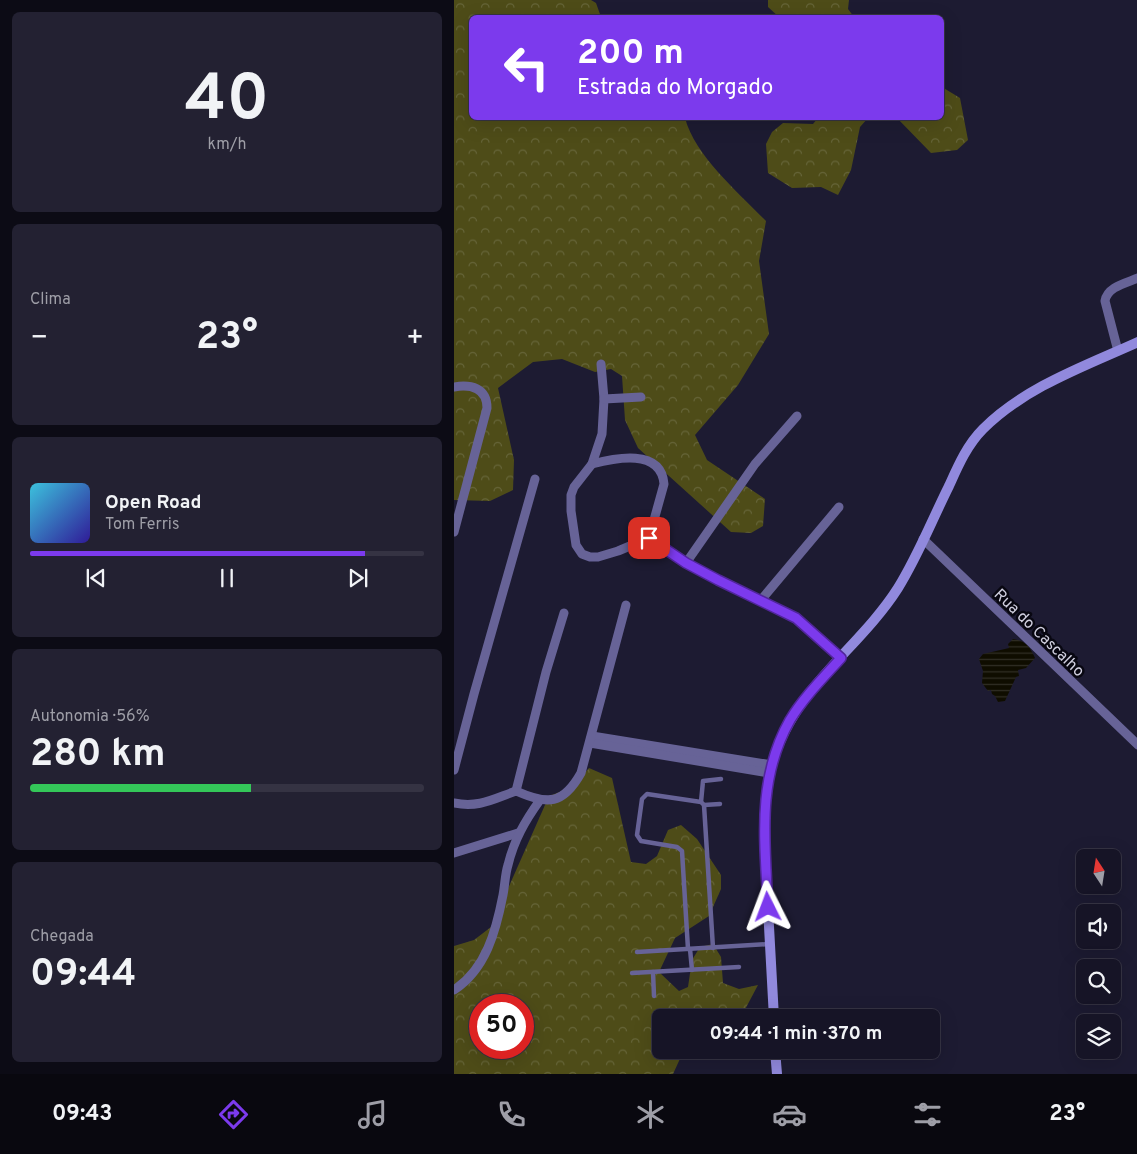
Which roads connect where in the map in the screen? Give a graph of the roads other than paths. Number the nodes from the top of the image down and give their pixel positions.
1 (1137, 278) edge
2 (1137, 344) edge
3 (1118, 351) junction
4 (601, 364) dead end
5 (454, 387) edge
6 (641, 397) dead end
7 (604, 399) junction
8 (797, 416) dead end
9 (592, 464) junction
10 (535, 480) dead end
11 (839, 507) dead end
12 (454, 532) edge
13 (649, 538) junction
14 (923, 540) junction
15 (686, 563) junction
16 (761, 600) junction
17 (626, 605) dead end
18 (564, 613) dead end
19 (841, 658) junction
20 (591, 739) junction
21 (1137, 745) edge
22 (770, 769) junction
23 (454, 770) edge
24 (721, 779) dead end
25 (516, 791) junction
26 (540, 800) junction
27 (454, 803) edge
28 (702, 803) junction
29 (720, 804) dead end
30 (518, 833) junction
31 (454, 853) edge
32 (770, 944) junction
33 (713, 948) junction
34 (689, 949) junction
35 (637, 952) dead end
36 (740, 967) dead end
37 (692, 970) junction
38 (653, 972) junction
39 (632, 973) dead end
40 (454, 990) edge
41 (654, 996) dead end
42 (774, 1009) edge
43 (776, 1059) edge
44 (777, 1074) edge

1 - 3 street
2 - 3 main road
3 - 14 main road
4 - 7 street
5 - 12 street
6 - 7 street
7 - 9 street
8 - 15 street
9 - 13 street
9 - 13 street
10 - 23 street
11 - 16 street
13 - 15 street
14 - 19 main road
14 - 21 street, Rua do Cascalho
15 - 16 street
16 - 19 street
17 - 20 street
18 - 25 street
19 - 22 main road
20 - 22 street
20 - 26 street
22 - 32 main road
24 - 28 lane
25 - 26 street
25 - 27 street
26 - 30 street
28 - 29 lane
28 - 33 lane
28 - 34 lane
30 - 31 street
30 - 40 street
32 - 33 lane
32 - 42 main road
33 - 34 lane
34 - 35 lane
34 - 37 lane
36 - 37 lane
37 - 38 lane
38 - 39 lane
38 - 41 lane
43 - 44 main road

